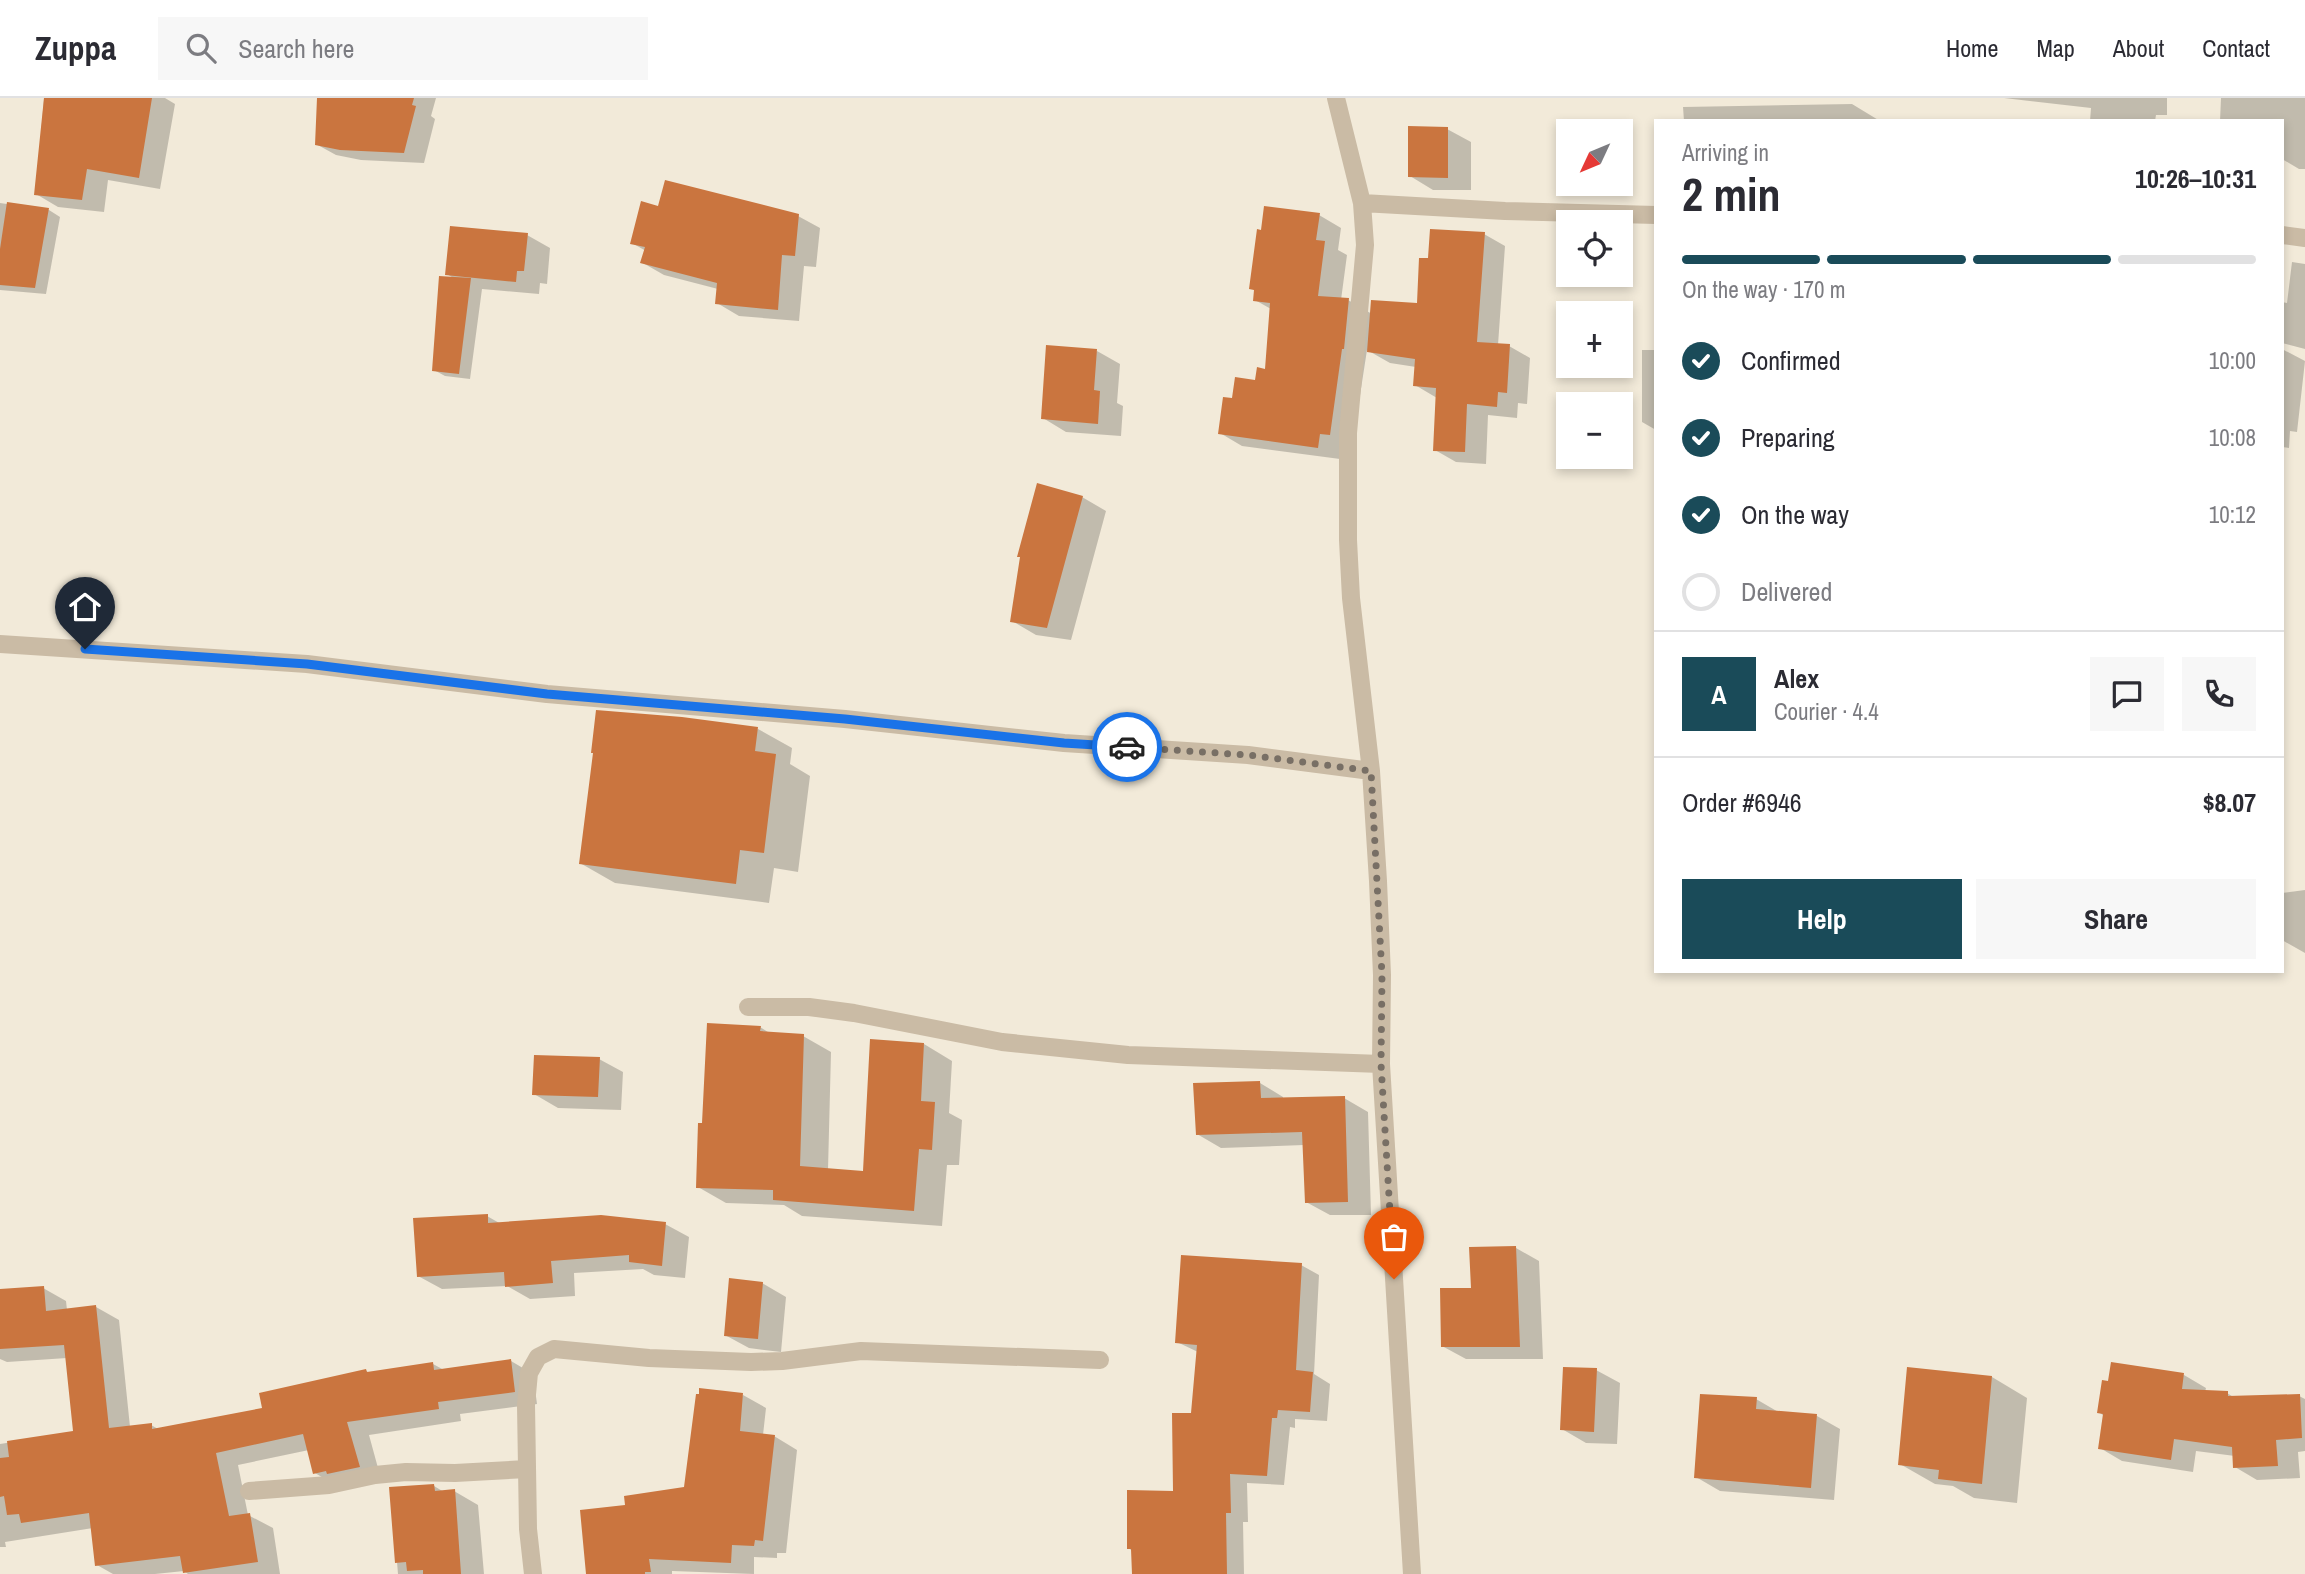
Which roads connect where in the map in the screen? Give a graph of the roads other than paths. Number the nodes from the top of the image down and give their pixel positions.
1 (1336, 98) edge
2 (1362, 203) junction
3 (1654, 215) edge
4 (2284, 235) edge
5 (2305, 238) edge
6 (0, 643) edge
7 (1371, 771) junction
8 (748, 1007) dead end
9 (1381, 1064) junction
10 (1100, 1360) dead end
11 (527, 1469) junction
12 (249, 1491) dead end
13 (533, 1574) edge
14 (1412, 1574) edge

1 - 2 street
2 - 3 street
2 - 7 street
4 - 5 street
6 - 7 street
7 - 9 street
8 - 9 street
9 - 14 street
10 - 11 street
11 - 12 street
11 - 13 street

